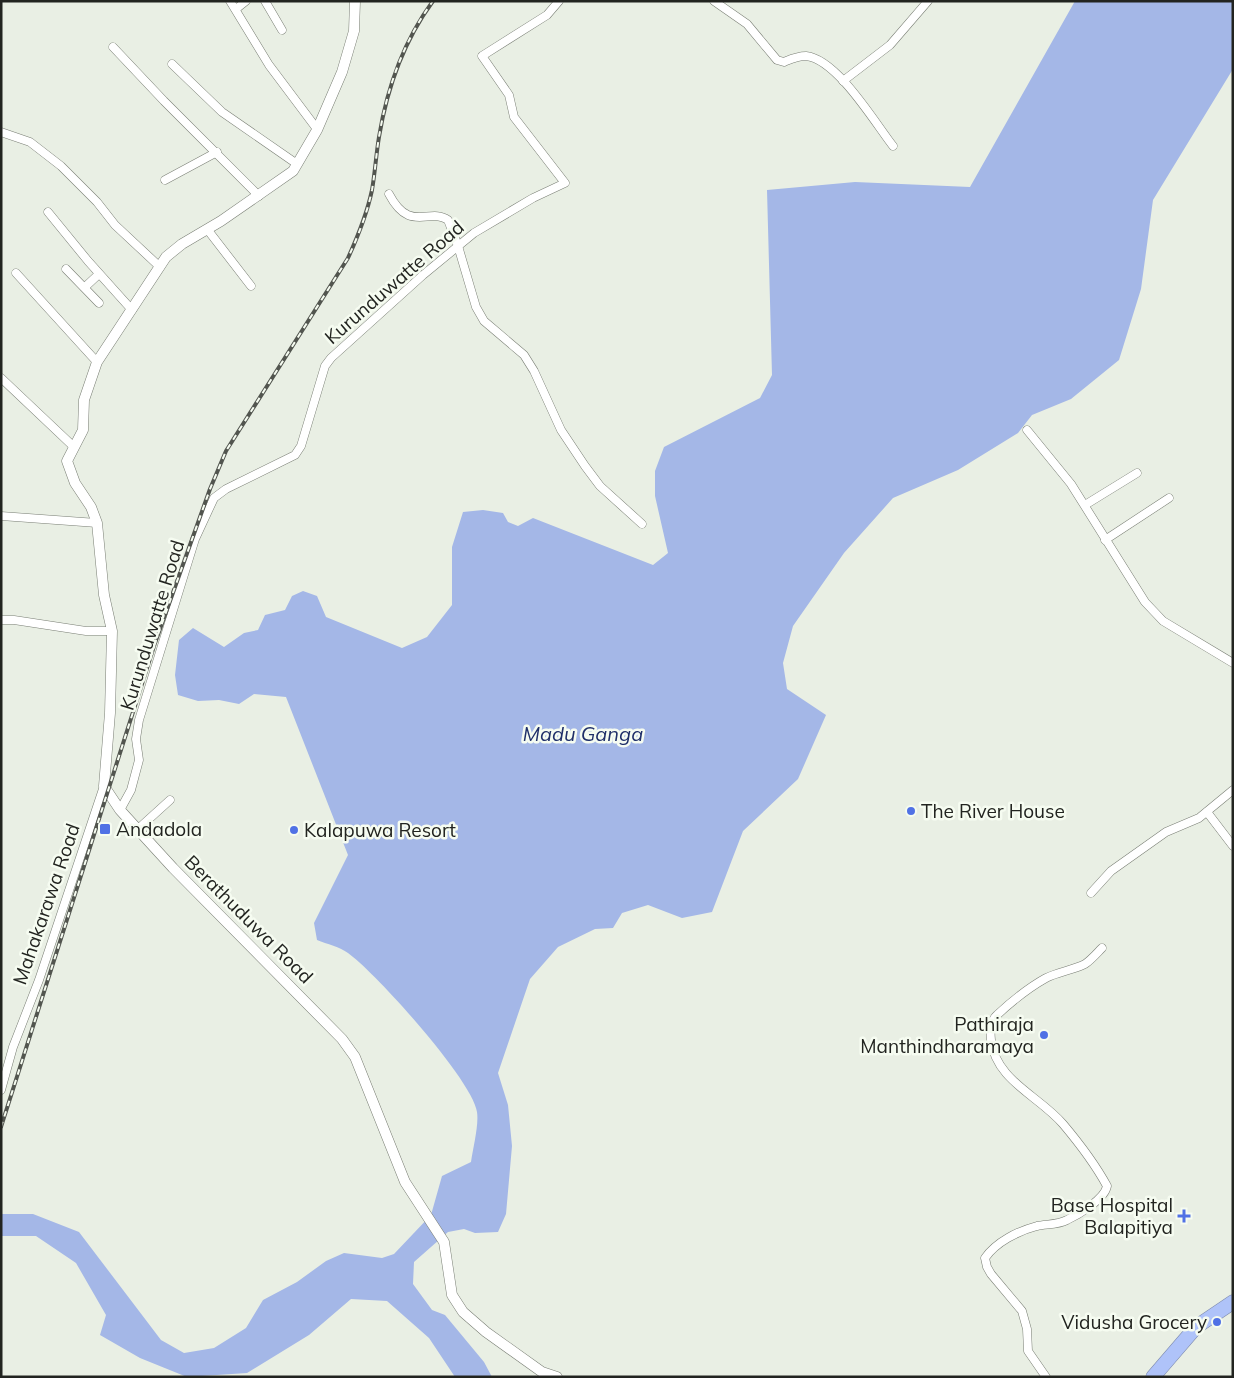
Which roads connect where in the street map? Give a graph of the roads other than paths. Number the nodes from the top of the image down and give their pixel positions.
1 (230, 1) edge
2 (246, 1) edge
3 (265, 1) edge
4 (355, 1) edge
5 (559, 1) edge
6 (714, 1) edge
7 (928, 1) edge
8 (236, 9) junction
9 (282, 30) dead end
10 (113, 47) dead end
11 (172, 64) dead end
12 (843, 81) junction
13 (317, 129) junction
14 (1, 132) edge
15 (893, 146) dead end
16 (217, 152) junction
17 (297, 164) junction
18 (165, 180) dead end
19 (389, 194) dead end
20 (259, 196) junction
21 (48, 212) dead end
22 (207, 229) junction
23 (458, 246) junction
24 (160, 266) junction
25 (66, 268) dead end
26 (16, 273) dead end
27 (99, 274) junction
28 (251, 286) dead end
29 (85, 287) junction
30 (99, 303) dead end
31 (132, 310) junction
32 (97, 362) junction
33 (1, 378) edge
34 (1027, 430) dead end
35 (74, 447) junction
36 (1137, 473) dead end
37 (1169, 498) dead end
38 (1085, 505) junction
39 (1, 516) edge
40 (97, 523) junction
41 (642, 524) dead end
42 (1105, 540) junction
43 (1, 620) edge
44 (112, 631) junction
45 (1233, 663) edge
46 (104, 786) junction
47 (1233, 790) edge
48 (170, 800) dead end
49 (120, 810) junction
50 (1207, 812) junction
51 (138, 828) junction
52 (1233, 846) edge
53 (1091, 893) dead end
54 (1102, 948) dead end
55 (1, 1090) edge
56 (1233, 1302) edge
57 (557, 1377) edge
58 (1046, 1377) edge
59 (1153, 1377) edge

1 - 8 street
2 - 8 street
3 - 9 street
4 - 13 street
5 - 23 street, Kurunduwatte Road
6 - 12 street
7 - 12 street
8 - 13 street
10 - 16 street
11 - 17 street
12 - 15 street
13 - 17 street
14 - 24 street
16 - 18 street
16 - 20 street
17 - 20 street
19 - 23 street
20 - 22 street
21 - 27 street
22 - 24 street
22 - 28 street
23 - 41 street
23 - 49 street, Kurunduwatte Road
24 - 31 street
25 - 29 street
26 - 32 street
27 - 29 street
27 - 31 street
29 - 30 street
31 - 32 street
32 - 35 street
33 - 35 street
34 - 38 street
35 - 40 street
36 - 38 street
37 - 42 street
38 - 42 street
39 - 40 street
40 - 44 street
42 - 45 street
43 - 44 street
44 - 46 street
46 - 49 street, Berathuduwa Road
46 - 55 street, Mahakarawa Road
47 - 50 street
48 - 51 street
49 - 51 street, Berathuduwa Road
50 - 52 street
50 - 53 street
51 - 57 street, Berathuduwa Road
54 - 58 street
56 - 59 highway

